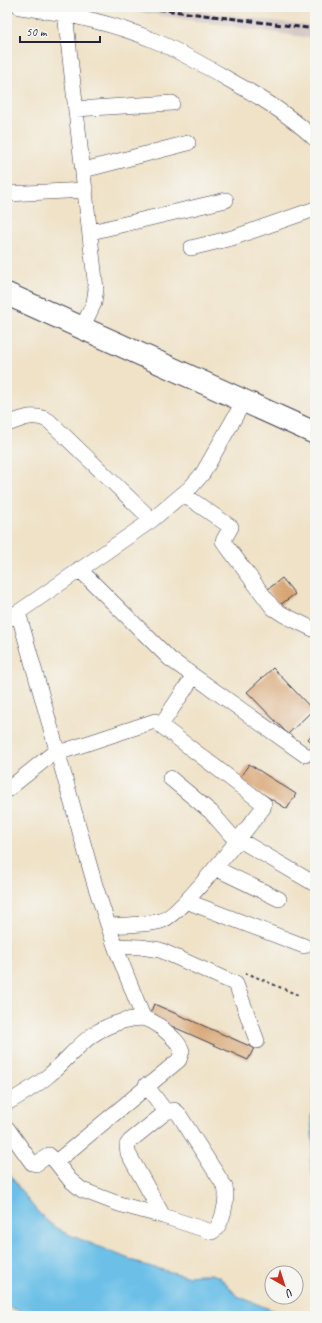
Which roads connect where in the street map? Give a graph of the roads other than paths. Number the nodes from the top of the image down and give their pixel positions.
1 (20, 7) edge
2 (65, 13) junction
3 (172, 103) dead end
4 (76, 110) junction
5 (315, 139) edge
6 (188, 144) dead end
7 (84, 170) junction
8 (86, 190) junction
9 (7, 194) edge
10 (226, 200) dead end
11 (315, 209) edge
12 (91, 232) junction
13 (191, 248) dead end
14 (7, 294) edge
15 (82, 328) junction
16 (244, 401) junction
17 (7, 424) edge
18 (315, 433) edge
19 (183, 494) junction
20 (152, 520) junction
21 (79, 569) junction
22 (12, 616) edge
23 (315, 630) edge
24 (194, 677) junction
25 (161, 725) junction
26 (57, 751) junction
27 (305, 755) dead end
28 (170, 778) dead end
29 (7, 790) edge
30 (238, 840) junction
31 (215, 868) junction
32 (315, 884) edge
33 (279, 899) dead end
34 (186, 901) junction
35 (108, 926) junction
36 (115, 946) junction
37 (304, 946) dead end
38 (143, 1017) junction
39 (257, 1041) dead end
40 (146, 1085) junction
41 (7, 1103) edge
42 (166, 1112) junction
43 (7, 1128) edge
44 (56, 1162) junction
45 (163, 1216) junction

1 - 2 street
2 - 4 street
2 - 5 street
3 - 4 street
4 - 7 street
6 - 7 street
7 - 8 street
8 - 9 street
8 - 12 street
10 - 12 street
11 - 13 street
12 - 15 street
14 - 15 highway
15 - 16 highway
16 - 18 highway
16 - 19 street
17 - 20 street
19 - 20 street
19 - 23 street
20 - 21 street
21 - 22 street
21 - 24 street
22 - 26 street
24 - 25 street
24 - 27 street
25 - 26 street
25 - 30 street
26 - 29 street
26 - 35 street
28 - 30 street
30 - 31 street
30 - 32 street
31 - 33 street
31 - 34 street
34 - 35 street
34 - 37 street
35 - 36 street
36 - 38 street
36 - 39 street
38 - 40 street
38 - 41 street
40 - 42 street
40 - 44 street
42 - 45 street
42 - 45 street
43 - 44 street
44 - 45 street

